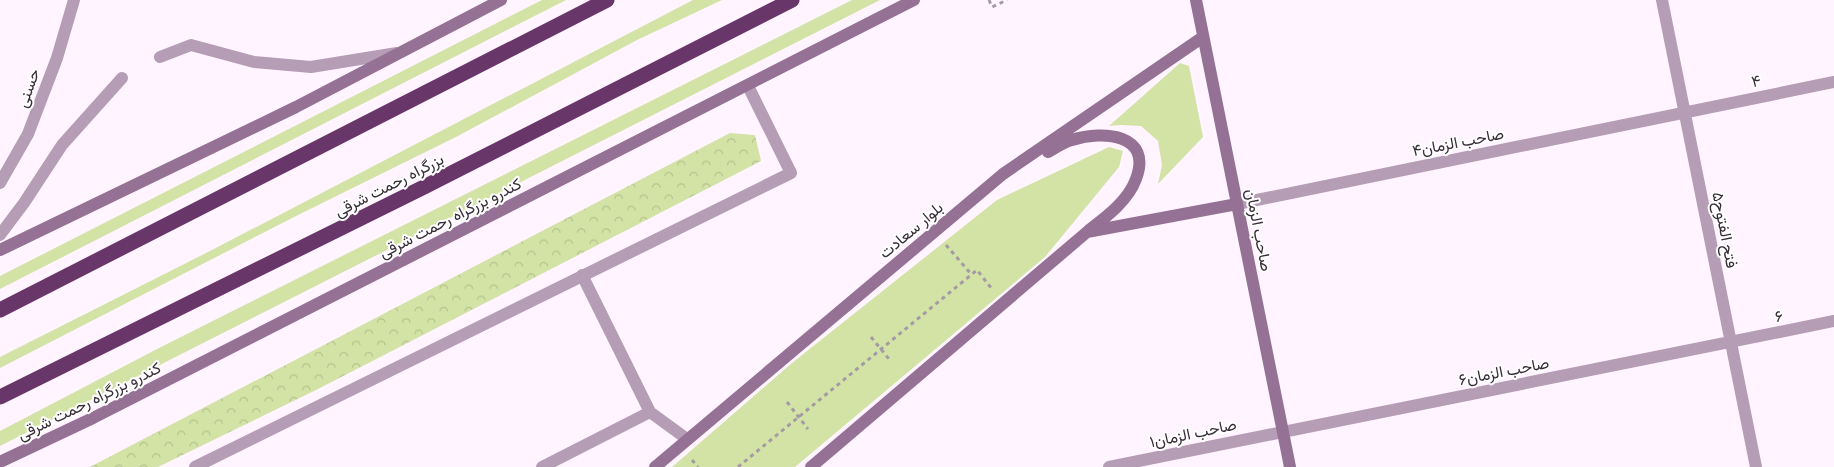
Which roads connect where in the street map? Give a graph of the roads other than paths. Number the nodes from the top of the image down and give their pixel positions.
1 (74, 0) edge
2 (502, 0) edge
3 (607, 0) edge
4 (792, 0) edge
5 (914, 0) edge
6 (1196, 0) edge
7 (1662, 0) edge
8 (1203, 37) junction
9 (402, 52) junction
10 (160, 57) dead end
11 (122, 78) dead end
12 (1834, 82) edge
13 (748, 86) junction
14 (1685, 113) junction
15 (1003, 174) junction
16 (0, 183) edge
17 (1237, 204) junction
18 (1087, 232) junction
19 (0, 235) edge
20 (0, 250) edge
21 (582, 275) junction
22 (0, 310) edge
23 (1834, 321) edge
24 (1731, 343) junction
25 (0, 397) edge
26 (650, 412) junction
27 (1283, 432) junction
28 (687, 439) junction
29 (0, 462) edge
30 (195, 467) edge
31 (542, 467) edge
32 (655, 467) edge
33 (810, 467) edge
34 (1109, 467) edge
35 (1290, 467) edge
36 (1756, 467) edge

1 - 16 street, حسنی
2 - 9 street
3 - 22 highway
4 - 25 highway, بزرگراه رحمت شرقی
5 - 13 street, کندرو بزرگراه رحمت شرقی
6 - 8 street, صاحب الزمان
7 - 14 street, فتح الفتوح۵
8 - 15 street, بلوار سعادت
8 - 17 street, صاحب الزمان
9 - 10 street
9 - 20 street
11 - 19 street
12 - 14 street, ۴
13 - 21 street
13 - 29 street, کندرو بزرگراه رحمت شرقی
14 - 17 street, صاحب الزمان۴
14 - 24 street, فتح الفتوح۵
15 - 18 street
15 - 28 street, بلوار سعادت
17 - 18 street
17 - 27 street, صاحب الزمان
18 - 33 street
21 - 26 street
21 - 30 street
23 - 24 street, ۶
24 - 27 street, صاحب الزمان۶
24 - 36 street, فتح الفتوح۵
26 - 28 street
26 - 31 street
27 - 34 street, صاحب الزمان۱
27 - 35 street, صاحب الزمان
28 - 32 street, بلوار سعادت

